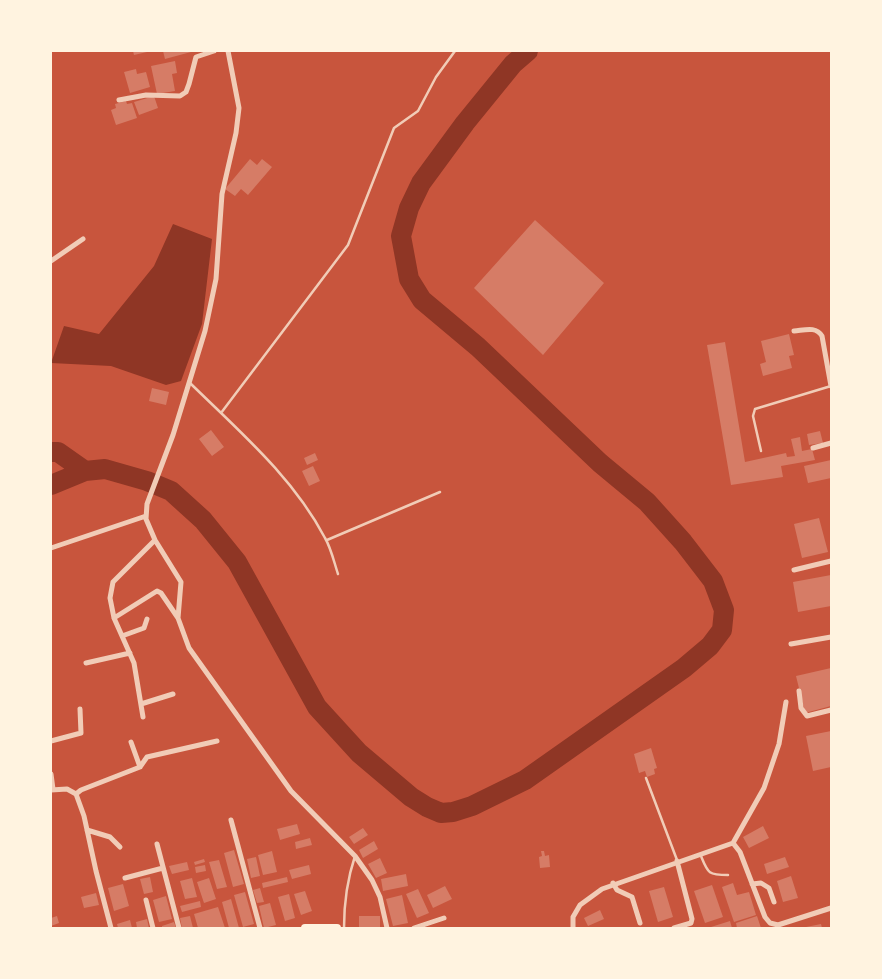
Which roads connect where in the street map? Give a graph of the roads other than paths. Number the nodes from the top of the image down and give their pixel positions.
1 (214, 51) edge
2 (228, 51) edge
3 (456, 51) edge
4 (119, 100) dead end
5 (83, 239) dead end
6 (51, 261) edge
7 (794, 331) dead end
8 (189, 382) junction
9 (831, 386) edge
10 (221, 413) junction
11 (831, 443) edge
12 (813, 448) dead end
13 (761, 451) dead end
14 (440, 492) dead end
15 (146, 516) junction
16 (155, 540) junction
17 (327, 540) junction
18 (51, 548) edge
19 (831, 560) edge
20 (794, 570) dead end
21 (338, 574) dead end
22 (114, 618) junction
23 (178, 618) junction
24 (147, 619) dead end
25 (122, 636) junction
26 (831, 637) edge
27 (791, 644) dead end
28 (130, 653) junction
29 (86, 663) dead end
30 (799, 692) dead end
31 (173, 694) dead end
32 (786, 702) dead end
33 (141, 704) junction
34 (80, 709) dead end
35 (831, 710) edge
36 (143, 716) dead end
37 (51, 741) edge
38 (131, 742) dead end
39 (217, 742) dead end
40 (140, 767) junction
41 (51, 774) edge
42 (646, 778) dead end
43 (52, 789) edge
44 (76, 794) junction
45 (231, 820) dead end
46 (87, 830) junction
47 (733, 843) junction
48 (157, 844) dead end
49 (120, 847) dead end
50 (700, 854) junction
51 (355, 856) junction
52 (678, 861) junction
53 (163, 868) junction
54 (728, 875) dead end
55 (126, 878) dead end
56 (613, 883) junction
57 (752, 884) junction
58 (146, 900) dead end
59 (774, 902) dead end
60 (831, 908) edge
61 (444, 918) dead end
62 (640, 923) dead end
63 (111, 928) edge
64 (153, 928) edge
65 (179, 928) edge
66 (260, 928) edge
67 (305, 928) edge
68 (337, 928) edge
69 (344, 928) edge
70 (387, 928) edge
71 (414, 928) edge
72 (573, 928) edge
73 (674, 928) edge

1 - 4 street
2 - 8 street
3 - 10 lane
5 - 6 street
7 - 9 street
8 - 10 lane
8 - 15 street
9 - 13 lane
10 - 17 lane
11 - 12 street
14 - 17 lane
15 - 16 street
15 - 18 street
16 - 22 street
16 - 23 street
17 - 21 lane
19 - 20 street
22 - 23 street
22 - 25 street
23 - 51 street
24 - 25 street
25 - 28 street
26 - 27 street
28 - 29 street
28 - 33 street
30 - 35 street
31 - 33 street
32 - 47 street
33 - 36 street
34 - 37 street
38 - 40 street
39 - 40 street
40 - 44 street
41 - 43 street
42 - 52 lane
43 - 44 street
44 - 46 street
45 - 66 street
46 - 49 street
46 - 63 street
47 - 50 street
47 - 57 street
48 - 53 street
50 - 52 street
50 - 54 lane
51 - 69 lane
51 - 70 street
52 - 56 street
52 - 73 street
53 - 55 street
53 - 65 street
56 - 62 street
56 - 72 street
57 - 59 street
57 - 60 street
58 - 64 street
61 - 71 street
67 - 68 main road

